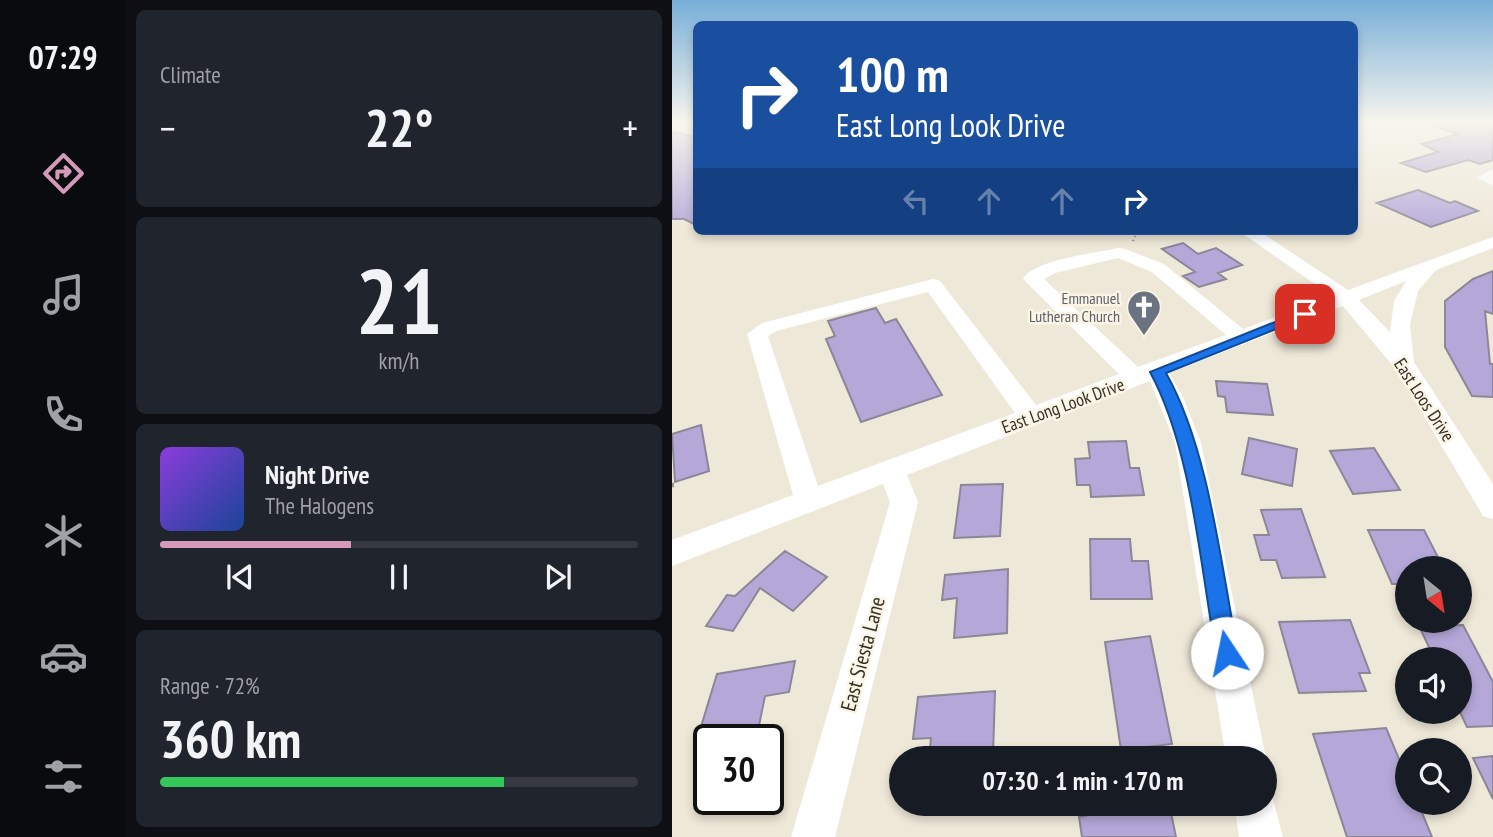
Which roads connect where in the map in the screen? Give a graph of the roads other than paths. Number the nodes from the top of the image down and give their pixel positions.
1 (1493, 173) edge
2 (1493, 182) edge
3 (1253, 235) edge
4 (1493, 242) edge
5 (1444, 261) junction
6 (1346, 297) junction
7 (1242, 338) junction
8 (1403, 365) junction
9 (1147, 375) junction
10 (1032, 418) junction
11 (892, 471) junction
12 (809, 501) junction
13 (1493, 508) edge
14 (672, 553) edge
15 (1244, 746) edge
16 (1257, 816) edge
17 (813, 837) edge
18 (1261, 837) edge

1 - 2 street
3 - 6 street, East Loos Drive
4 - 5 street, East Long Look Drive
5 - 6 street, East Long Look Drive
5 - 8 street
6 - 7 street, East Long Look Drive
6 - 8 street, East Loos Drive
7 - 9 street, East Long Look Drive
7 - 9 street
8 - 13 street, East Loos Drive
9 - 10 street, East Long Look Drive
9 - 15 street
10 - 11 street, East Long Look Drive
10 - 12 street
11 - 12 street, East Long Look Drive
11 - 17 street, East Siesta Lane
12 - 14 street, East Long Look Drive
16 - 18 street

